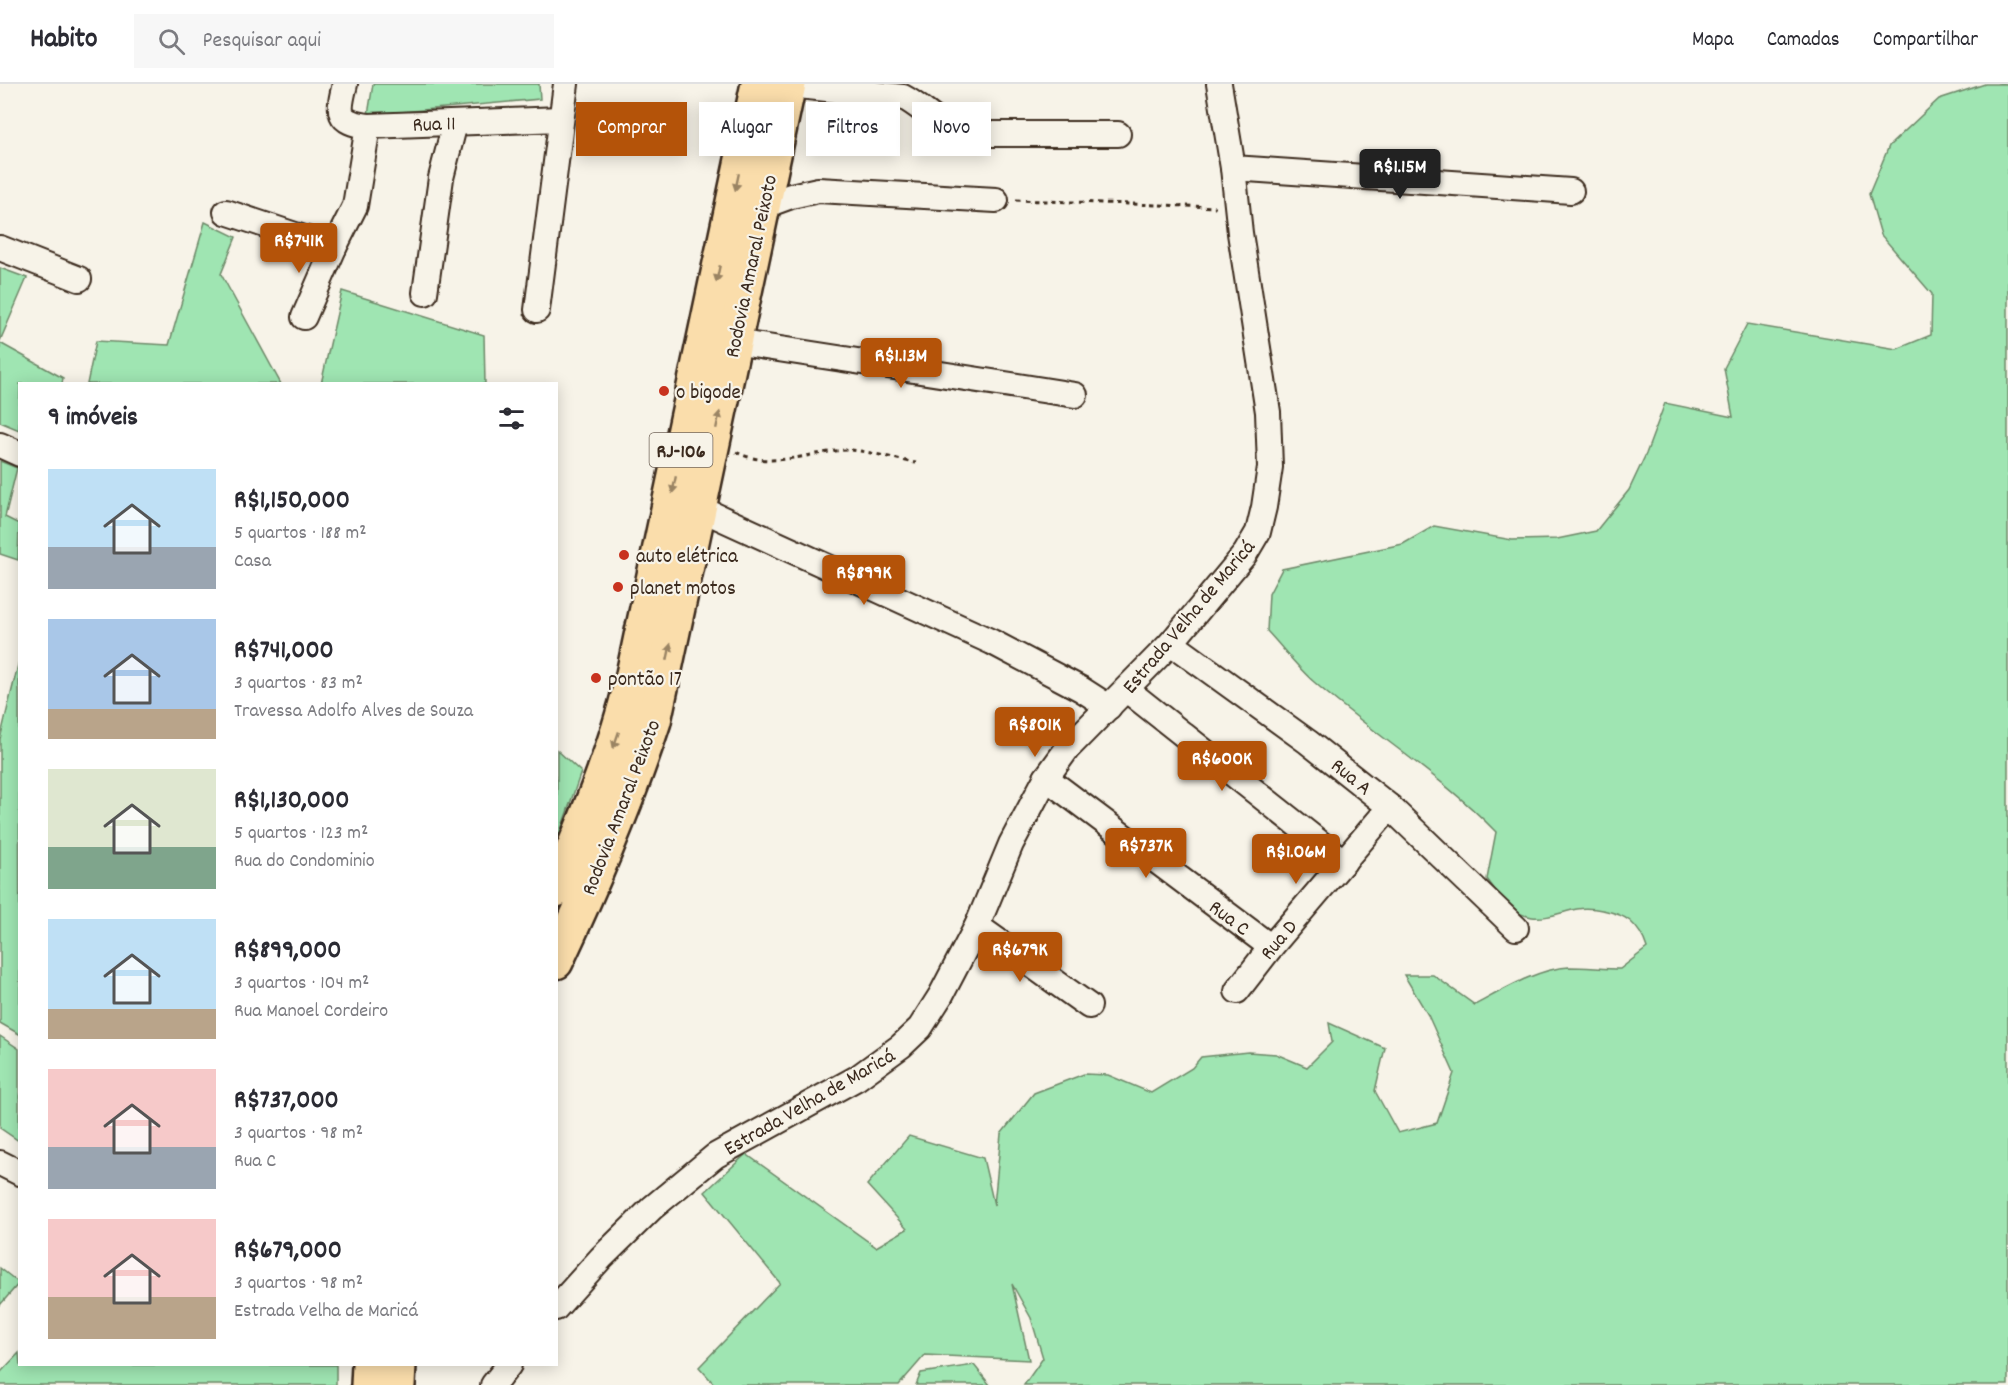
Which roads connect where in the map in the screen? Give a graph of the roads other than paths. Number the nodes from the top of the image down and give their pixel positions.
1 (345, 84) edge
2 (566, 84) edge
3 (778, 84) edge
4 (1219, 84) edge
5 (561, 119) junction
6 (455, 123) junction
7 (368, 126) junction
8 (1118, 134) dead end
9 (1233, 168) junction
10 (1571, 191) dead end
11 (996, 200) road end
12 (761, 207) junction
13 (226, 212) dead end
14 (0, 248) edge
15 (334, 248) junction
16 (80, 279) dead end
17 (425, 292) dead end
18 (537, 310) dead end
19 (304, 317) dead end
20 (734, 342) junction
21 (1075, 395) dead end
22 (0, 445) edge
23 (18, 453) edge
24 (699, 508) junction
25 (1171, 643) junction
26 (1127, 690) junction
27 (1109, 707) junction
28 (1046, 778) junction
29 (1390, 807) junction
30 (1344, 862) junction
31 (558, 885) edge
32 (977, 927) junction
33 (1516, 927) dead end
34 (1270, 947) junction
35 (558, 958) edge
36 (1237, 991) dead end
37 (1089, 1006) dead end
38 (0, 1163) edge
39 (18, 1172) edge
40 (558, 1306) edge
41 (369, 1366) edge
42 (399, 1366) edge
43 (508, 1366) edge
44 (368, 1385) edge
45 (398, 1385) edge
46 (492, 1385) edge

1 - 7 street, Rua 11
2 - 5 street
3 - 8 street
3 - 12 highway, Rodovia Amaral Peixoto / RJ-106
3 -> 31 highway, Rodovia Amaral Peixoto / RJ-106
4 - 9 street, Estrada Velha de Maricá
5 - 6 street, Rua 11
5 - 18 street
6 - 7 street, Rua 11
6 - 17 street
7 - 15 street
9 - 10 street
9 - 25 street, Estrada Velha de Maricá
11 - 12 street
12 - 20 highway, Rodovia Amaral Peixoto / RJ-106
13 - 15 street
14 - 16 street
15 - 19 street
20 - 21 street
24 -> 20 highway, Rodovia Amaral Peixoto / RJ-106
22 - 23 street
24 - 27 street
35 -> 24 highway, Rodovia Amaral Peixoto / RJ-106
25 - 26 street, Estrada Velha de Maricá
25 - 29 street, Rua A
26 - 27 street, Estrada Velha de Maricá
26 - 30 street
27 - 28 street, Estrada Velha de Maricá
28 - 32 street, Estrada Velha de Maricá
28 - 34 street, Rua C
29 - 30 street, Rua D
29 - 33 street, Rua A
30 - 34 street, Rua D
32 - 37 street
32 - 40 street, Estrada Velha de Maricá
34 - 36 street, Rua D
38 - 39 street
41 - 44 highway
42 - 45 highway
43 - 46 street

